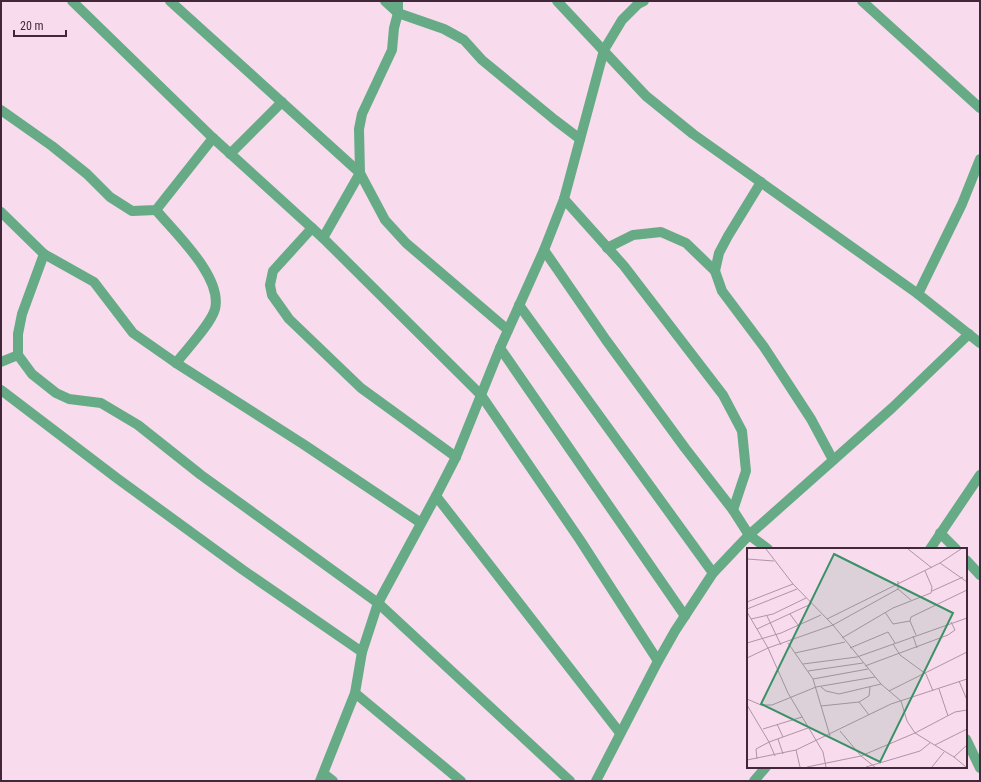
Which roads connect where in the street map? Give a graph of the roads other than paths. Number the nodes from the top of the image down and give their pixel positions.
1 (72, 1) edge
2 (170, 1) edge
3 (385, 1) edge
4 (398, 1) edge
5 (556, 1) edge
6 (644, 1) edge
7 (862, 1) edge
8 (398, 12) junction
9 (604, 50) junction
10 (282, 102) junction
11 (980, 108) edge
12 (1, 110) edge
13 (213, 138) junction
14 (580, 139) junction
15 (230, 154) junction
16 (980, 159) edge
17 (360, 172) junction
18 (761, 182) junction
19 (564, 199) junction
20 (156, 210) junction
21 (1, 212) edge
22 (312, 228) junction
23 (323, 238) junction
24 (607, 248) junction
25 (544, 250) junction
26 (44, 254) junction
27 (715, 271) junction
28 (918, 294) junction
29 (519, 305) junction
30 (508, 330) junction
31 (969, 334) junction
32 (980, 343) edge
33 (500, 348) junction
34 (18, 355) junction
35 (1, 362) edge
36 (176, 363) junction
37 (1, 390) edge
38 (481, 395) junction
39 (456, 457) junction
40 (833, 460) junction
41 (980, 475) edge
42 (436, 496) junction
43 (733, 510) junction
44 (421, 523) junction
45 (940, 533) junction
46 (749, 534) junction
47 (767, 548) edge
48 (931, 548) edge
49 (955, 548) edge
50 (967, 561) edge
51 (713, 573) junction
52 (980, 575) edge
53 (378, 603) junction
54 (685, 616) junction
55 (362, 652) junction
56 (658, 661) junction
57 (355, 693) junction
58 (620, 733) junction
59 (967, 741) edge
60 (765, 768) edge
61 (980, 768) edge
62 (322, 777) edge
63 (333, 781) edge
64 (460, 781) edge
65 (570, 781) edge
66 (596, 781) edge
67 (754, 781) edge

1 - 13 street
2 - 10 street
3 - 8 street
4 - 8 street
5 - 9 street
6 - 9 street
7 - 11 street
8 - 14 street
8 - 17 street
9 - 14 street
9 - 18 street
10 - 15 street
10 - 17 street
12 - 20 street
13 - 15 street
13 - 20 street
14 - 19 street
15 - 22 street
16 - 28 street
17 - 23 street
17 - 30 street
18 - 27 street
18 - 28 street
19 - 24 street
19 - 25 street
20 - 36 street
21 - 26 street
22 - 23 street
22 - 39 street
23 - 38 street
24 - 27 street
24 - 43 street
25 - 29 street
25 - 43 street
26 - 34 street
26 - 36 street
27 - 40 street
28 - 31 street
29 - 30 street
29 - 51 street
30 - 33 street
31 - 32 street
31 - 40 street
33 - 38 street
33 - 54 street
34 - 35 street
34 - 53 street
36 - 44 street
37 - 55 street
38 - 39 street
38 - 56 street
39 - 42 street
40 - 46 street
41 - 45 street
42 - 44 street
42 - 58 street
43 - 46 street
44 - 53 street
45 - 48 street
45 - 49 street
46 - 47 street
46 - 51 street
50 - 52 street
51 - 54 street
53 - 55 street
53 - 65 street
54 - 56 street
55 - 57 street
56 - 58 street
57 - 62 street
57 - 64 street
58 - 66 street
59 - 61 street
60 - 67 street
62 - 63 street

